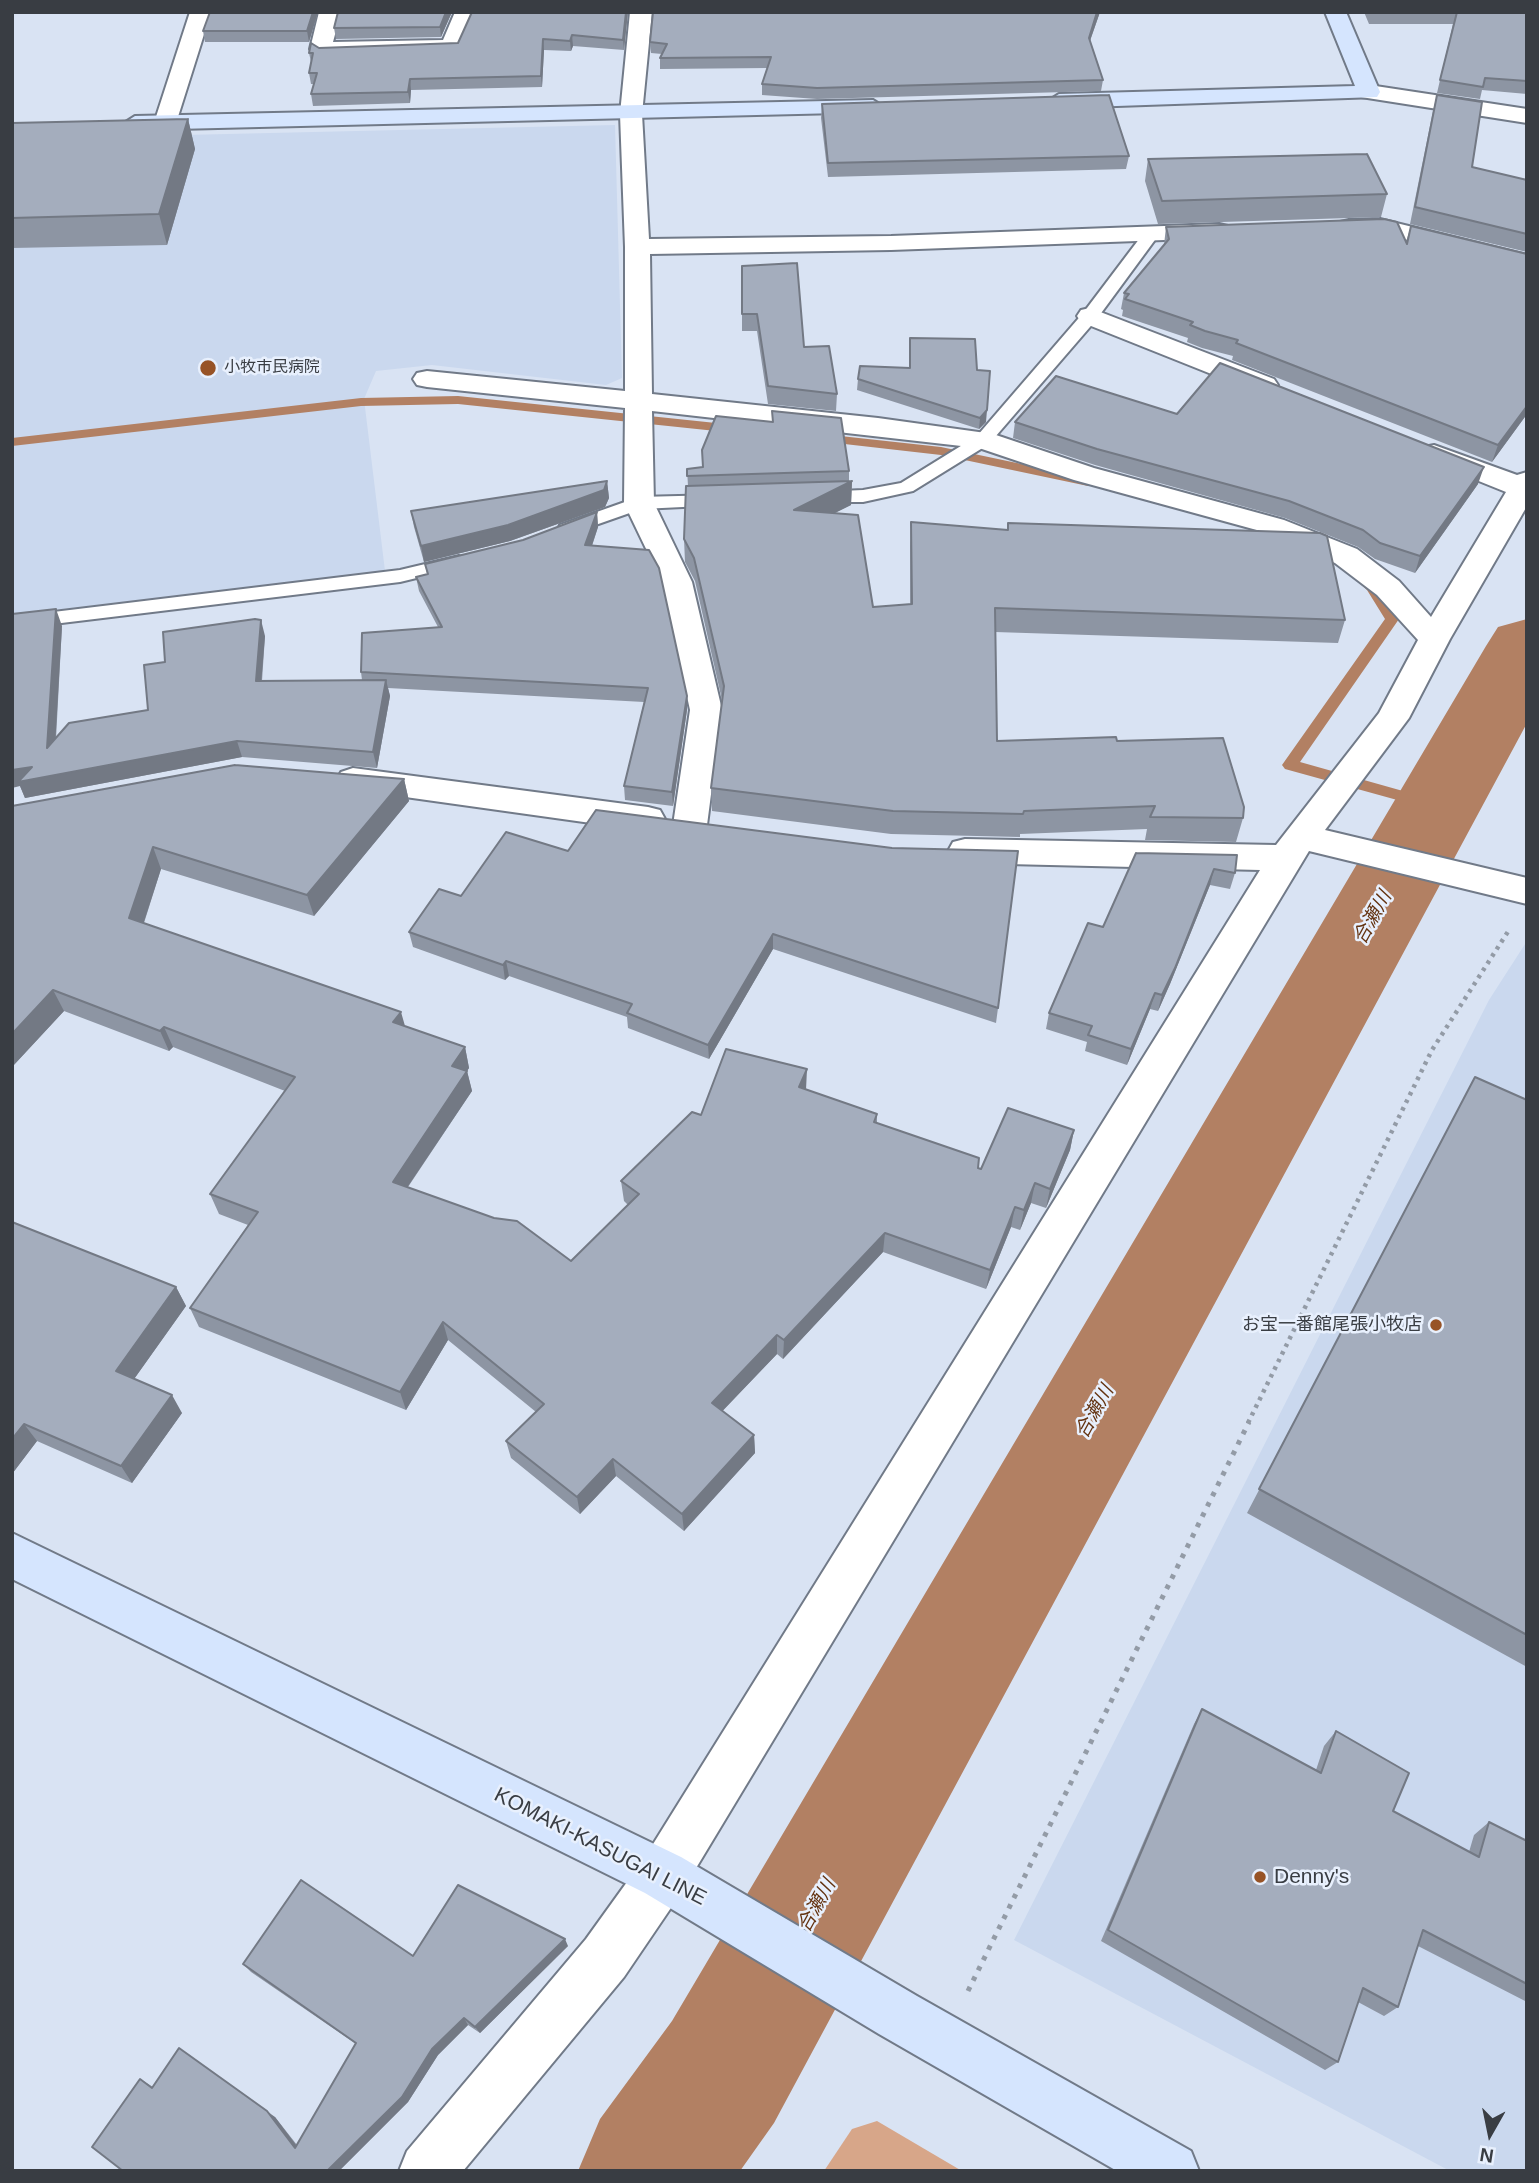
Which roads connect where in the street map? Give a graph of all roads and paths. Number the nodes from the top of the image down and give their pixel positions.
1 (201, 12) edge
2 (330, 12) edge
3 (466, 12) edge
4 (641, 12) edge
5 (1335, 12) edge
6 (1369, 92) junction
7 (1035, 102) edge
8 (896, 106) edge
9 (631, 114) junction
10 (1527, 116) edge
11 (165, 123) junction
12 (109, 124) edge
13 (1326, 228) edge
14 (1246, 230) edge
15 (1152, 233) junction
16 (637, 247) junction
17 (1527, 263) edge
18 (1090, 316) junction
19 (427, 379) dead end
20 (1294, 397) edge
21 (639, 402) junction
22 (983, 440) junction
23 (1408, 443) edge
24 (1525, 485) edge
25 (796, 499) edge
26 (743, 500) edge
27 (639, 503) junction
28 (554, 534) edge
29 (478, 558) edge
30 (12, 623) edge
31 (1434, 639) junction
32 (319, 778) edge
33 (1300, 845) junction
34 (927, 850) edge
35 (1527, 891) edge
36 (1512, 926) dead end
37 (12, 1555) edge
38 (663, 1875) junction
39 (944, 2039) junction
40 (427, 2171) edge
41 (1171, 2171) edge

1 - 11 street
2 - 3 street
4 - 9 street
5 - 6 street
6 - 7 street
6 - 10 street
8 - 9 street
9 - 11 street
9 - 16 street
11 - 12 street
13 - 17 street
14 - 15 street
15 - 16 street
15 - 18 lane
16 - 21 street
18 - 20 street
18 - 22 lane
19 - 21 street
21 - 22 street
21 - 27 street
22 - 25 lane
22 - 31 street
23 - 24 street
24 - 31 street
26 - 27 lane
27 - 28 lane
27 - 32 street
29 - 30 lane
31 - 33 street
33 - 34 street
33 - 35 street
33 - 38 street
36 - 39 path
37 - 38 street, KOMAKI-KASUGAI LINE
38 - 39 street, KOMAKI-KASUGAI LINE
38 - 40 street
39 - 41 street, KOMAKI-KASUGAI LINE

